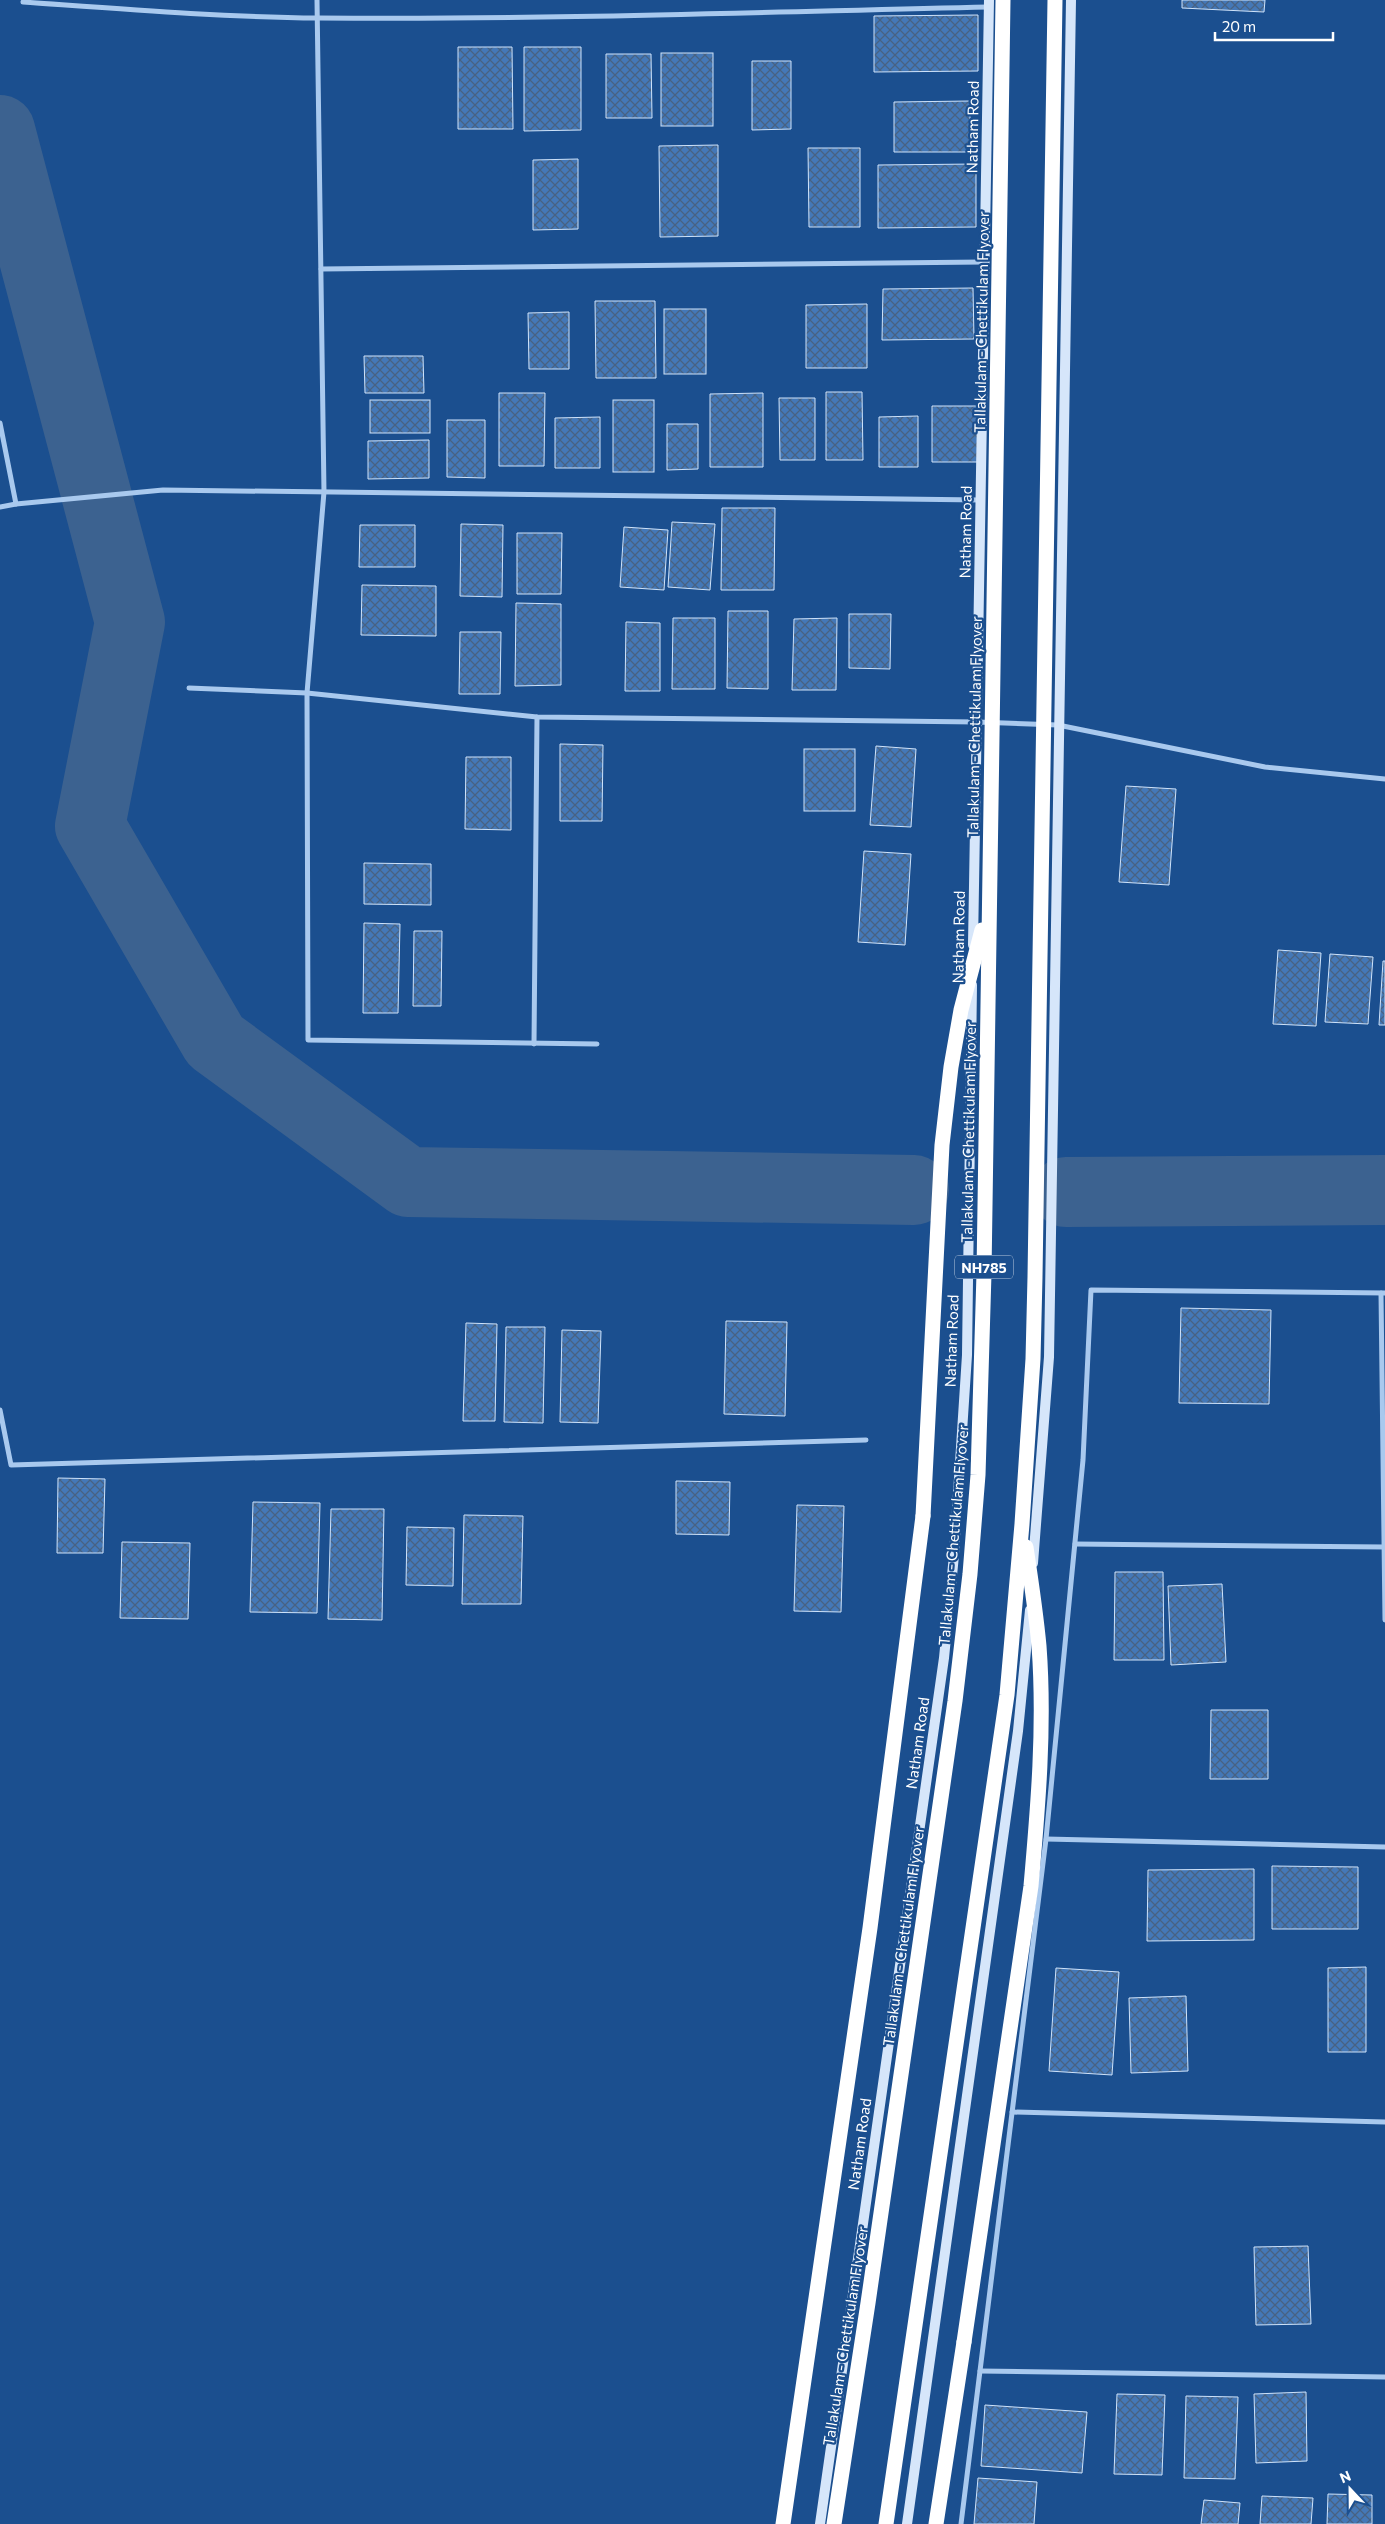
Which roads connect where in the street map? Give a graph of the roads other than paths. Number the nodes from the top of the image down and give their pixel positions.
1 (317, 0) edge
2 (1003, 0) edge
3 (1055, 0) edge
4 (1071, 0) edge
5 (24, 2) dead end
6 (988, 4) edge
7 (317, 18) junction
8 (984, 262) junction
9 (321, 269) junction
10 (0, 423) edge
11 (324, 492) junction
12 (980, 500) junction
13 (16, 504) junction
14 (0, 507) edge
15 (189, 688) dead end
16 (307, 693) junction
17 (537, 718) junction
18 (977, 722) junction
19 (1058, 725) junction
20 (1385, 779) edge
21 (989, 904) junction
22 (534, 1044) junction
23 (597, 1044) dead end
24 (1383, 1293) edge
25 (0, 1410) edge
26 (866, 1440) dead end
27 (1022, 1524) junction
28 (1075, 1544) junction
29 (1385, 1547) edge
30 (1385, 1620) edge
31 (1046, 1839) junction
32 (1385, 1847) edge
33 (1012, 2112) junction
34 (1385, 2122) edge
35 (980, 2371) junction
36 (1385, 2377) edge
37 (783, 2524) edge
38 (820, 2524) edge
39 (834, 2524) edge
40 (886, 2524) edge
41 (907, 2524) edge
42 (936, 2524) edge
43 (962, 2524) edge

1 - 7 street
2 - 21 highway, Tallakulam - Chettikulam Flyover / NH785, bridge
3 - 27 highway, NH785, bridge
4 - 19 main road
5 - 7 street
6 - 7 street
6 - 8 main road, Natham Road
7 - 9 street
8 - 9 street
8 - 12 main road, Natham Road
9 - 11 street
10 - 13 street
11 - 12 street
11 - 13 street
11 - 16 street
12 - 18 main road, Natham Road
13 - 14 street
15 - 16 street
16 - 17 street
16 - 22 street
17 - 18 street
17 - 22 street
18 - 19 street
18 - 38 main road, Natham Road
19 - 20 street
19 - 41 main road
21 - 37 highway, bridge
21 - 39 highway, Tallakulam - Chettikulam Flyover / NH785, bridge
22 - 23 street
24 - 28 street
24 - 29 street
25 - 26 street
27 - 40 highway, NH785, bridge
27 - 42 highway, bridge
28 - 29 street
28 - 31 street
29 - 30 street
31 - 32 street
31 - 33 street
33 - 34 street
33 - 35 street
35 - 36 street
35 - 43 street

